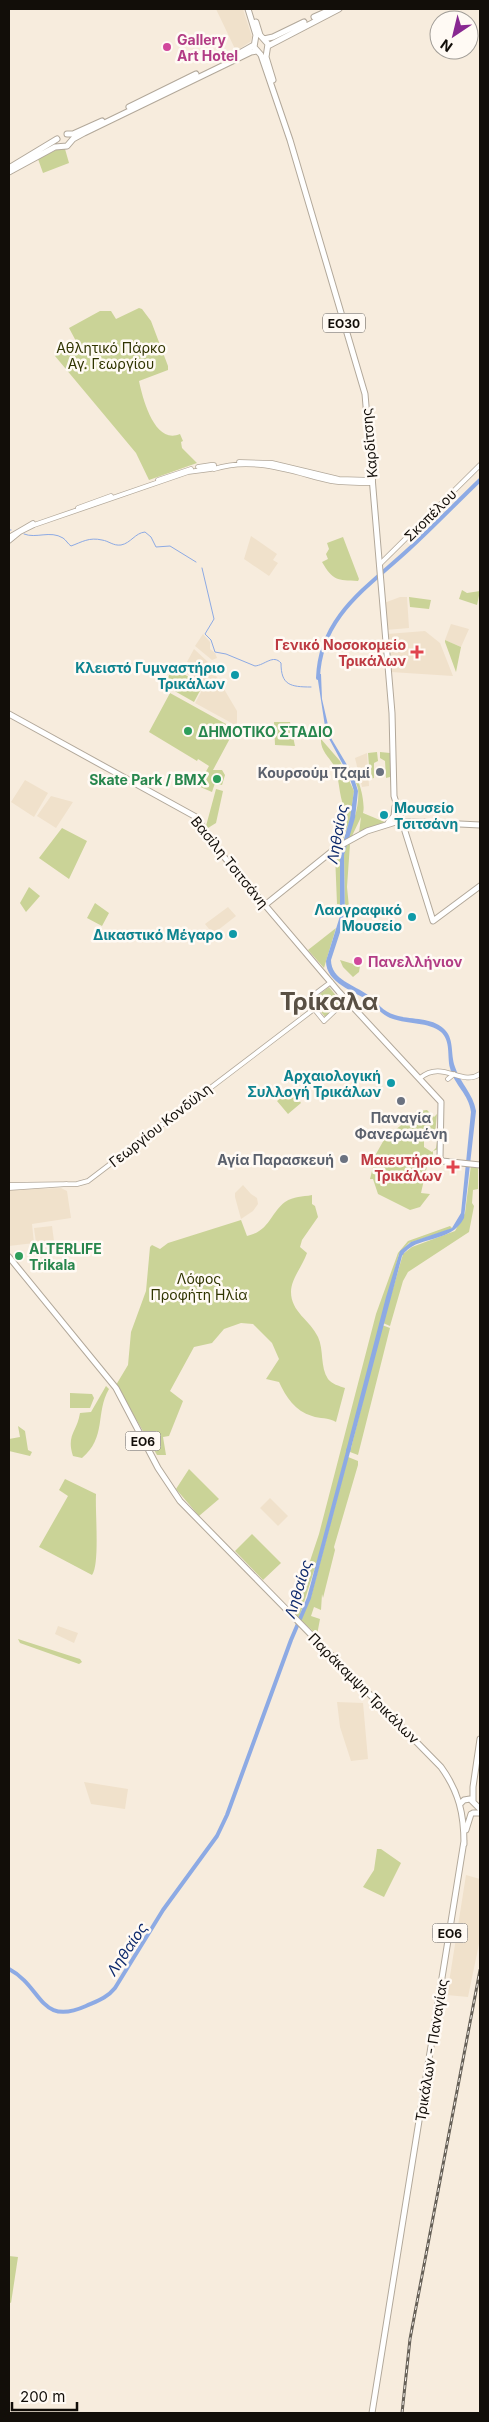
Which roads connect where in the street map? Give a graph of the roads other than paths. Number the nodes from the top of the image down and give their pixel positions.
1 (250, 9) edge
2 (332, 9) edge
3 (340, 9) edge
4 (264, 39) junction
5 (255, 43) junction
6 (267, 50) junction
7 (258, 52) junction
8 (162, 90) junction
9 (147, 97) junction
10 (278, 104) junction
11 (68, 134) junction
12 (57, 139) junction
13 (70, 142) junction
14 (61, 146) junction
15 (9, 168) edge
16 (9, 172) edge
17 (480, 465) edge
18 (212, 467) junction
19 (373, 481) junction
20 (9, 537) edge
21 (9, 541) edge
22 (379, 566) junction
23 (9, 714) edge
24 (394, 793) junction
25 (396, 804) junction
26 (402, 821) junction
27 (388, 824) junction
28 (480, 825) edge
29 (349, 841) junction
30 (480, 887) edge
31 (265, 905) junction
32 (330, 982) junction
33 (346, 1000) junction
34 (313, 1008) junction
35 (480, 1074) edge
36 (476, 1077) junction
37 (420, 1078) junction
38 (474, 1082) dead end
39 (479, 1166) edge
40 (9, 1187) edge
41 (9, 1257) edge
42 (480, 1739) edge
43 (473, 1787) junction
44 (457, 1794) junction
45 (466, 1799) junction
46 (474, 1803) junction
47 (460, 1804) junction
48 (480, 1808) edge
49 (462, 1812) junction
50 (472, 1813) junction
51 (480, 1813) edge
52 (464, 1844) junction
53 (373, 2413) edge

1 - 4 main road, ΕΟ30
1 - 5 main road, ΕΟ30
2 - 4 main road
3 - 6 main road
4 - 5 main road
4 - 6 main road, ΕΟ30
5 - 7 main road, ΕΟ30
5 - 8 main road
6 - 7 main road
6 - 10 main road, Καρδίτσης / ΕΟ30
7 - 10 main road, Καρδίτσης / ΕΟ30
7 - 13 main road
8 - 9 main road
8 - 9 main road
9 - 11 main road
10 - 19 main road, Καρδίτσης / ΕΟ30
11 - 12 main road
11 - 13 main road
12 - 14 main road
12 - 15 main road
13 - 14 main road
14 - 16 main road
17 - 22 main road, Σκοπέλου
18 - 19 main road
18 - 20 main road
18 - 21 main road
19 - 22 main road, Καρδίτσης / ΕΟ30
22 - 24 main road, Καρδίτσης / ΕΟ30
23 - 31 main road, Βασίλη Τσιτσάνη
24 - 25 main road, ΕΟ30
24 - 26 main road, ΕΟ30
25 - 26 main road, ΕΟ30
25 - 27 main road
26 - 27 main road
26 - 28 main road
26 - 29 main road
26 - 30 main road, ΕΟ30
27 - 29 main road
29 - 31 main road
31 - 32 main road, Βασίλη Τσιτσάνη
32 - 33 main road, Βασίλη Τσιτσάνη
32 - 34 main road
33 - 34 main road
33 - 37 main road, Βασίλη Τσιτσάνη
34 - 40 main road, Γεωργίου Κονδύλη
35 - 36 main road
36 - 37 main road
36 - 38 main road
37 - 39 main road, Βασίλη Τσιτσάνη
41 - 44 main road, Παράκαμψη Τρικάλων / ΕΟ6
42 - 43 main road
43 - 45 main road
43 - 46 main road
44 - 45 main road, Παράκαμψη Τρικάλων / ΕΟ6
44 - 47 main road, Παράκαμψη Τρικάλων / ΕΟ6
45 - 46 main road, ΕΟ6
45 - 47 main road
46 - 48 main road
46 - 50 main road, ΕΟ6
47 - 49 main road, ΕΟ6
49 - 50 main road
49 - 52 main road, Τρικάλων - Παναγίας / ΕΟ6
50 - 51 main road
50 - 52 main road, Τρικάλων - Παναγίας / ΕΟ6
52 - 53 main road, Τρικάλων - Παναγίας / ΕΟ6

